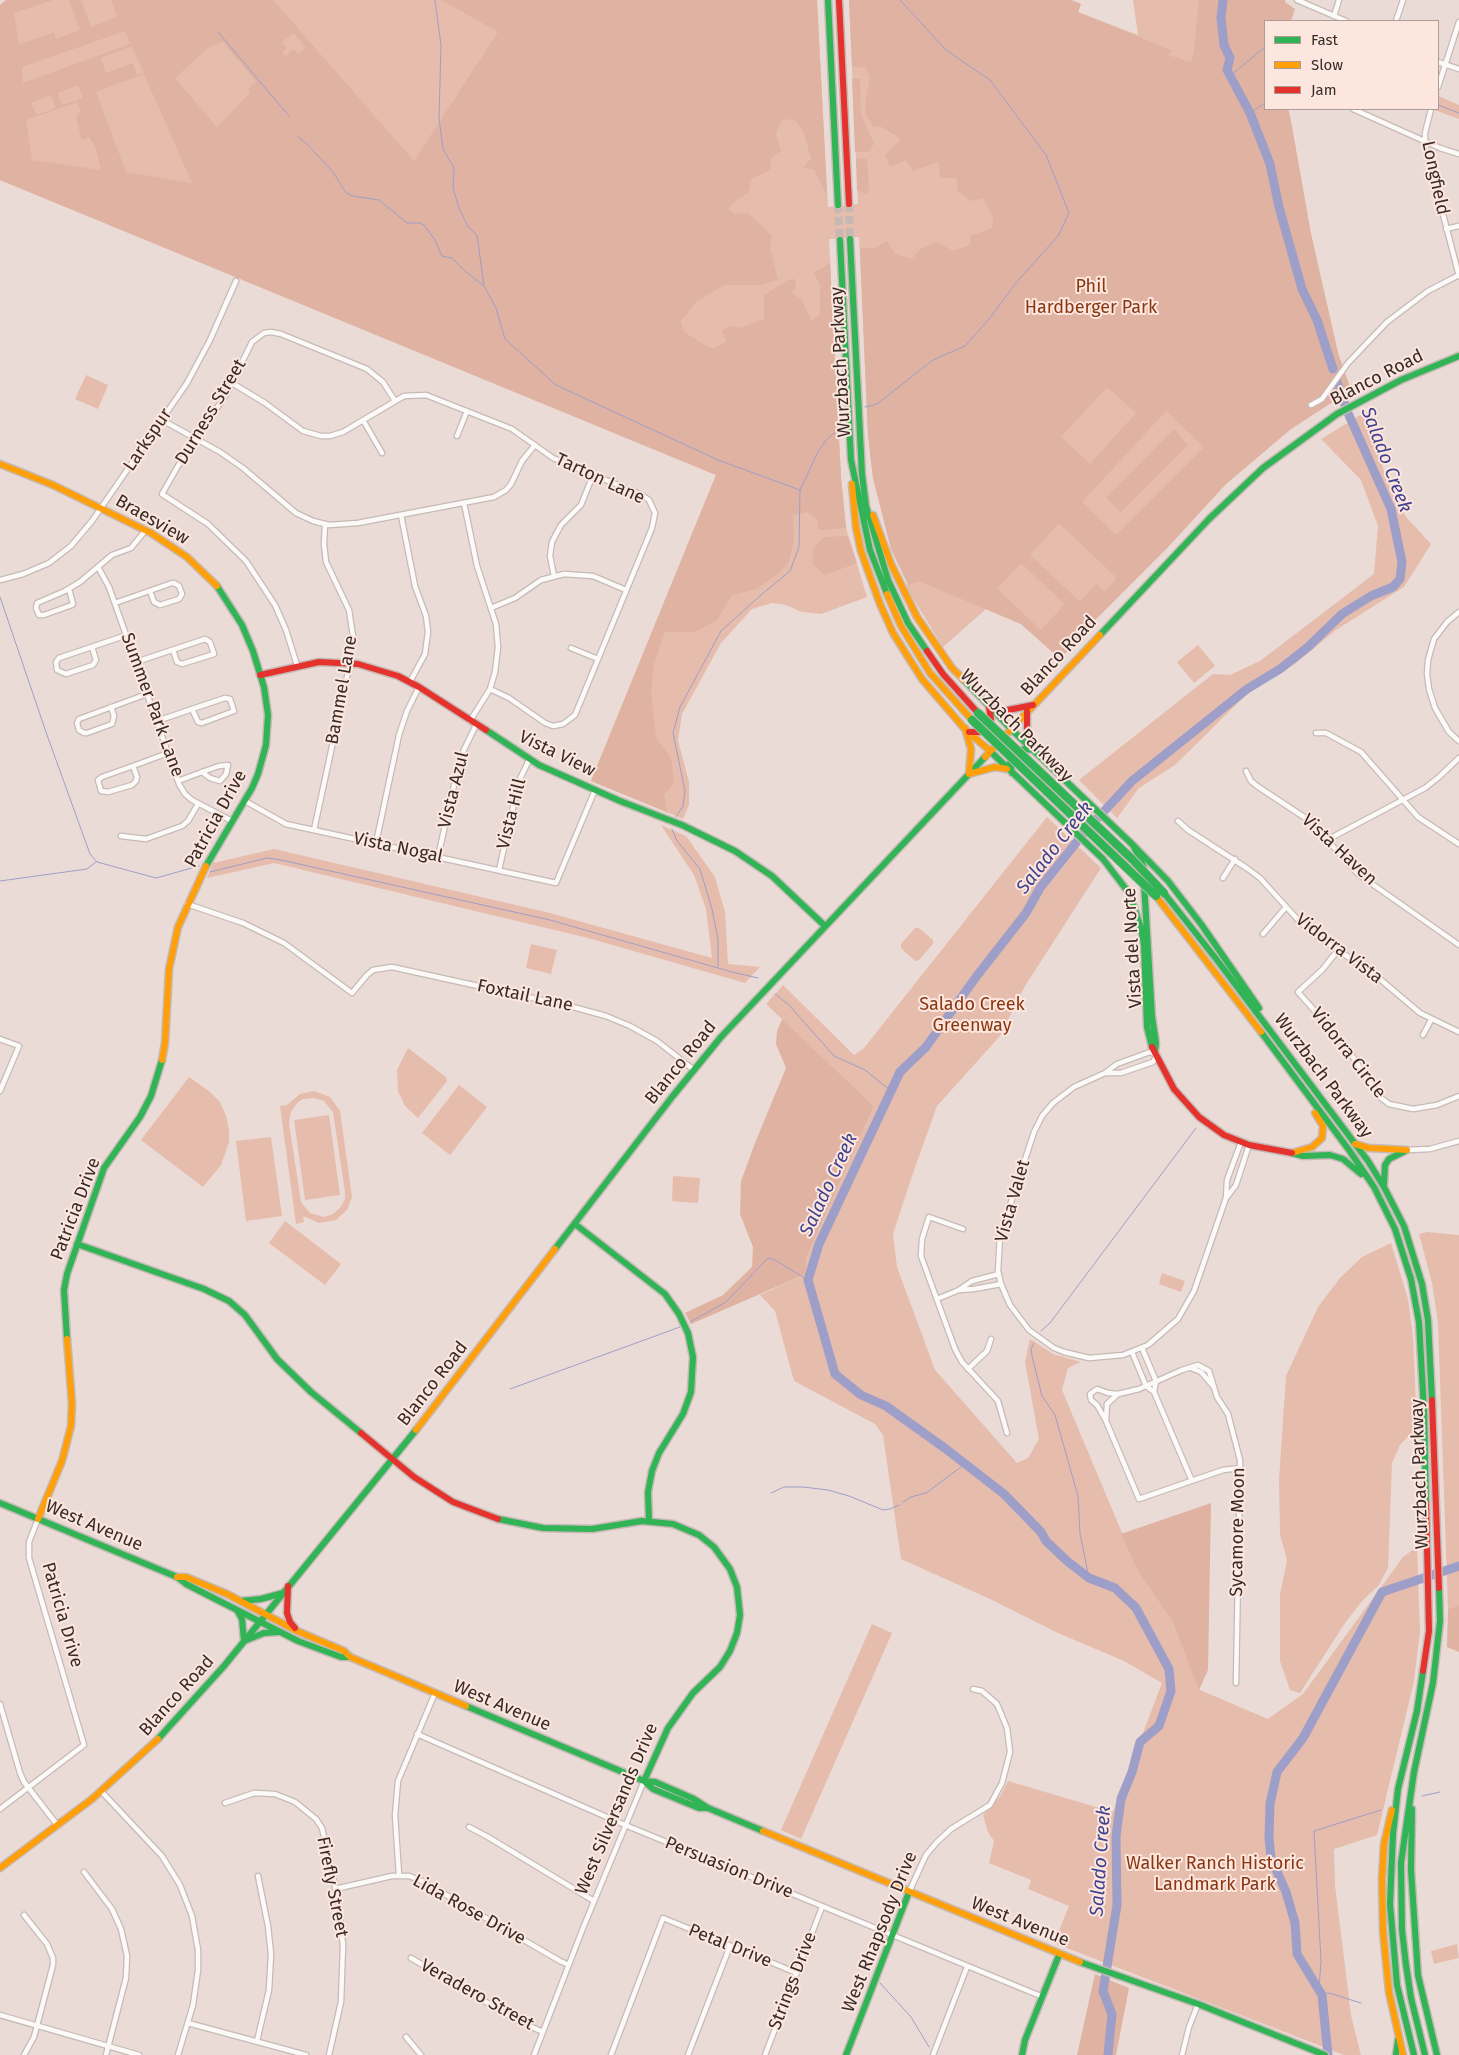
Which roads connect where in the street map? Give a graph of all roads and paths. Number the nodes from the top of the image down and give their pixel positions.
1 (828, 0) edge
2 (839, 0) edge
3 (1297, 0) edge
4 (1339, 0) edge
5 (1403, 0) edge
6 (1334, 16) junction
7 (1344, 20) edge
8 (1396, 20) edge
9 (1459, 22) edge
10 (1439, 62) edge
11 (1445, 65) junction
12 (1459, 69) edge
13 (1439, 85) edge
14 (1354, 110) edge
15 (1431, 110) edge
16 (1425, 140) junction
17 (1459, 154) edge
18 (849, 204) tunnel mouth
19 (838, 205) tunnel mouth
20 (1459, 226) edge
21 (1446, 229) junction
22 (850, 239) tunnel mouth
23 (840, 240) tunnel mouth
24 (1459, 275) edge
25 (236, 281) dead end
26 (1459, 356) edge
27 (232, 383) junction
28 (395, 401) junction
29 (1311, 405) dead end
30 (467, 411) junction
31 (162, 420) junction
32 (363, 420) junction
33 (457, 436) dead end
34 (197, 439) junction
35 (535, 445) junction
36 (382, 452) dead end
37 (851, 460) junction
38 (0, 464) edge
39 (862, 474) junction
40 (593, 475) junction
41 (464, 503) junction
42 (101, 508) junction
43 (401, 515) junction
44 (325, 524) junction
45 (145, 531) junction
46 (98, 566) junction
47 (554, 576) junction
48 (0, 580) edge
49 (68, 589) junction
50 (626, 590) junction
51 (150, 591) junction
52 (115, 603) junction
53 (492, 608) junction
54 (1459, 612) edge
55 (127, 635) junction
56 (92, 647) junction
57 (572, 648) dead end
58 (173, 650) junction
59 (598, 659) junction
60 (136, 662) junction
61 (350, 663) junction
62 (297, 666) junction
63 (260, 675) junction
64 (410, 682) junction
65 (419, 687) junction
66 (490, 689) junction
67 (147, 694) junction
68 (112, 707) junction
69 (989, 707) junction
70 (1030, 708) junction
71 (192, 709) junction
72 (157, 721) junction
73 (473, 723) junction
74 (1011, 729) junction
75 (967, 730) junction
76 (1316, 733) dead end
77 (1459, 741) edge
78 (1034, 750) junction
79 (990, 751) junction
80 (168, 753) junction
81 (1459, 758) edge
82 (529, 760) junction
83 (133, 766) junction
84 (1010, 771) junction
85 (1246, 771) dead end
86 (202, 772) junction
87 (969, 774) junction
88 (178, 780) junction
89 (595, 790) junction
90 (1403, 800) junction
91 (245, 801) junction
92 (198, 804) junction
93 (232, 821) junction
94 (1178, 821) dead end
95 (314, 830) junction
96 (121, 836) dead end
97 (1327, 840) junction
98 (376, 843) junction
99 (1459, 844) edge
100 (1133, 845) junction
101 (438, 857) junction
102 (1235, 859) junction
103 (499, 870) junction
104 (1223, 878) dead end
105 (187, 904) junction
106 (1286, 907) junction
107 (824, 925) junction
108 (1263, 934) dead end
109 (1459, 945) edge
110 (1338, 950) junction
111 (1431, 1020) junction
112 (1260, 1030) junction
113 (1459, 1032) edge
114 (1423, 1035) dead end
115 (0, 1039) edge
116 (1282, 1046) junction
117 (1156, 1053) junction
118 (694, 1070) junction
119 (1105, 1073) junction
120 (0, 1091) edge
121 (1458, 1098) edge
122 (1459, 1141) edge
123 (1241, 1142) junction
124 (1355, 1144) junction
125 (1249, 1145) junction
126 (1407, 1150) junction
127 (1292, 1153) junction
128 (1374, 1187) junction
129 (1384, 1187) junction
130 (1226, 1198) junction
131 (575, 1224) junction
132 (963, 1229) dead end
133 (77, 1244) junction
134 (999, 1274) junction
135 (980, 1279) junction
136 (1001, 1284) junction
137 (982, 1288) junction
138 (959, 1290) junction
139 (937, 1299) junction
140 (991, 1339) dead end
141 (1142, 1348) junction
142 (1132, 1352) junction
143 (1149, 1364) junction
144 (1138, 1368) junction
145 (968, 1369) junction
146 (1156, 1382) junction
147 (1146, 1386) junction
148 (1154, 1392) junction
149 (1118, 1394) junction
150 (1106, 1421) junction
151 (1007, 1433) dead end
152 (392, 1459) junction
153 (1240, 1468) junction
154 (1192, 1481) junction
155 (0, 1503) edge
156 (38, 1519) junction
157 (649, 1521) junction
158 (286, 1589) junction
159 (237, 1604) junction
160 (262, 1618) junction
161 (297, 1631) junction
162 (279, 1632) junction
163 (244, 1641) junction
164 (350, 1657) junction
165 (1236, 1683) dead end
166 (973, 1689) dead end
167 (435, 1693) junction
168 (0, 1704) edge
169 (417, 1734) junction
170 (644, 1781) junction
171 (30, 1788) junction
172 (1398, 1789) junction
173 (1412, 1790) junction
174 (101, 1791) junction
175 (225, 1803) dead end
176 (0, 1809) edge
177 (625, 1825) junction
178 (58, 1826) junction
179 (469, 1827) dead end
180 (0, 1868) edge
181 (84, 1872) dead end
182 (399, 1875) junction
183 (258, 1876) dead end
184 (335, 1889) junction
185 (909, 1892) junction
186 (594, 1901) junction
187 (822, 1906) junction
188 (24, 1915) dead end
189 (892, 1936) junction
190 (730, 1946) junction
191 (1059, 1955) junction
192 (411, 1958) dead end
193 (569, 1965) junction
194 (967, 1967) junction
195 (796, 1973) junction
196 (1043, 1997) junction
197 (1198, 2004) junction
198 (0, 2015) edge
199 (188, 2023) junction
200 (37, 2026) junction
201 (543, 2032) junction
202 (1398, 2036) junction
203 (406, 2037) dead end
204 (257, 2041) junction
205 (108, 2047) junction
206 (24, 2055) edge
207 (106, 2055) edge
208 (139, 2055) edge
209 (178, 2055) edge
210 (306, 2055) edge
211 (329, 2055) edge
212 (421, 2055) edge
213 (534, 2055) edge
214 (611, 2055) edge
215 (688, 2055) edge
216 (765, 2055) edge
217 (846, 2055) edge
218 (934, 2055) edge
219 (1022, 2055) edge
220 (1182, 2055) edge
221 (1325, 2055) edge
222 (1396, 2055) edge
223 (1403, 2055) edge
224 (1414, 2055) edge
225 (1425, 2055) edge
226 (1437, 2055) edge

1 - 19 main road
2 - 18 main road
3 - 6 street
4 - 6 street
5 - 8 street
6 - 7 street
9 - 11 street
10 - 11 street
11 - 12 street
11 - 13 street
14 - 16 street
15 - 16 street, Longfield
16 - 17 street
16 - 21 street, Longfield
20 - 21 street
21 - 24 street, Longfield
22 - 39 main road, Wurzbach Parkway
23 - 37 main road, Wurzbach Parkway
24 - 29 street
25 - 31 street, Larkspur
26 - 70 main road, Blanco Road
27 - 28 street, Durness Street
27 - 32 street, Tarton Lane
27 - 34 street, Durness Street
28 - 30 street, Tarton Lane
28 - 32 street, Tarton Lane
30 - 33 street
30 - 35 street, Tarton Lane
31 - 34 street
31 - 42 street, Larkspur
32 - 36 street
34 - 44 street
34 - 62 street, Durness Street
35 - 40 street, Tarton Lane
35 - 41 street
37 - 75 main road, Vista del Norte
37 - 112 main road, Wurzbach Parkway, bridge
38 - 42 main road, Braesview
39 - 69 main road, Wurzbach Parkway
39 - 116 main road, Wurzbach Parkway, bridge
40 - 47 street
40 - 50 street, Tarton Lane
41 - 43 street
41 - 53 street, Vista Azul
42 - 45 main road, Braesview
42 - 48 street, Larkspur
43 - 44 street
43 - 64 street
44 - 61 street, Bammel Lane
45 - 46 street
45 - 63 main road, Braesview
46 - 49 street
46 - 52 street, Summer Park Lane
47 - 50 street
47 - 53 street
49 - 49 street
50 - 59 street, Tarton Lane
51 - 51 street
51 - 52 street
52 - 55 street, Summer Park Lane
53 - 66 street, Vista Azul
54 - 77 street
55 - 56 street
55 - 60 street, Summer Park Lane
56 - 56 street
57 - 59 street
58 - 58 street
58 - 60 street
59 - 66 street, Tarton Lane
60 - 67 street, Summer Park Lane
61 - 62 main road, Vista View
61 - 64 main road, Vista View
61 - 95 street, Bammel Lane
62 - 63 main road, Vista View
63 - 91 main road, Patricia Drive
64 - 65 main road, Vista View
65 - 73 main road, Vista View
65 - 98 street
66 - 73 street, Vista Azul
67 - 68 street
67 - 72 street, Summer Park Lane
68 - 68 street
69 - 70 main road
69 - 74 main road, Wurzbach Parkway
69 - 75 main road
70 - 74 main road, Blanco Road
70 - 78 main road
71 - 71 street
71 - 72 street
72 - 80 street, Summer Park Lane
73 - 82 main road, Vista View
73 - 101 street, Vista Azul
74 - 78 main road, Wurzbach Parkway
74 - 79 main road, Blanco Road
75 - 79 main road, Vista del Norte
75 - 87 main road
76 - 90 street
78 - 84 main road
78 - 100 main road, Wurzbach Parkway
79 - 84 main road, Vista del Norte
79 - 87 main road, Blanco Road
80 - 83 street
80 - 88 street, Summer Park Lane
81 - 90 street
82 - 89 main road, Vista View
82 - 103 street, Vista Hill
83 - 83 street
84 - 87 main road
84 - 117 main road, Vista del Norte
85 - 97 street, Vista Haven
86 - 86 street
86 - 88 street
87 - 107 main road, Blanco Road
88 - 92 street, Summer Park Lane
89 - 103 street, Vista Nogal
89 - 107 main road, Vista View
90 - 97 street
90 - 99 street
91 - 93 main road, Patricia Drive
91 - 95 street, Vista Nogal
92 - 93 street, Summer Park Lane
92 - 96 street
93 - 105 main road, Patricia Drive
94 - 102 street, Vidorra Vista
95 - 98 street, Vista Nogal
97 - 109 street, Vista Haven
98 - 101 street, Vista Nogal
100 - 116 main road
100 - 117 main road, Vista del Norte
101 - 103 street, Vista Nogal
102 - 104 street
102 - 106 street, Vidorra Vista
105 - 118 street, Foxtail Lane
105 - 133 main road, Patricia Drive
106 - 108 street
106 - 110 street, Vidorra Vista
107 - 118 main road, Blanco Road
110 - 111 street, Vidorra Vista
110 - 121 street, Vidorra Circle
111 - 113 street, Vidorra Vista
111 - 114 street
112 - 127 main road
112 - 128 main road, Wurzbach Parkway
115 - 120 street
116 - 124 main road, Wurzbach Parkway
117 - 119 street, Vista Valet
117 - 119 street, Vista Valet
117 - 123 main road, Vista del Norte
118 - 131 main road, Blanco Road
119 - 134 street, Vista Valet
122 - 126 street
123 - 125 main road, Vista del Norte
123 - 130 street, Vista Valet
124 - 126 main road
124 - 129 main road, Wurzbach Parkway
125 - 127 main road, Vista del Norte
125 - 130 street, Vista Valet
126 - 129 main road
127 - 128 main road, Vista del Norte
128 - 172 main road, Wurzbach Parkway
129 - 173 main road, Wurzbach Parkway
130 - 141 street, Vista Valet
131 - 152 main road, Blanco Road
131 - 157 main road
132 - 139 street
133 - 152 main road, West Silversands Drive
133 - 156 main road, Patricia Drive
134 - 135 street
134 - 136 street, Vista Valet
135 - 137 street
135 - 138 street
136 - 137 street
136 - 142 street, Vista Valet
137 - 138 street
138 - 139 street
139 - 145 street
140 - 145 street
141 - 142 street, Vista Valet
141 - 143 street
142 - 144 street
143 - 144 street
143 - 146 street
144 - 147 street
145 - 151 street
146 - 147 street
146 - 148 street
146 - 153 street, Sycamore Moon
147 - 148 street
147 - 149 street
148 - 154 street
149 - 150 street
149 - 150 street
150 - 154 street
152 - 157 main road, West Silversands Drive
152 - 158 main road, Blanco Road
153 - 154 street
153 - 165 street, Sycamore Moon
155 - 156 main road, West Avenue
156 - 159 main road, West Avenue
156 - 171 street, Patricia Drive
157 - 170 main road, West Silversands Drive
158 - 159 main road
158 - 160 main road, Blanco Road
158 - 161 main road
159 - 160 main road, West Avenue
159 - 163 main road
160 - 161 main road, West Avenue
160 - 162 main road, West Avenue
160 - 163 main road, Blanco Road
161 - 164 main road, West Avenue
162 - 163 main road
162 - 164 main road, West Avenue
163 - 174 main road, Blanco Road
164 - 167 main road, West Avenue
166 - 185 street, West Rhapsody Drive
167 - 169 street
167 - 170 main road, West Avenue
168 - 171 street
169 - 177 street, Persuasion Drive
169 - 182 street
170 - 177 street, West Silversands Drive
170 - 185 main road, West Avenue
171 - 176 street
171 - 178 street
172 - 202 main road
172 - 224 main road, Wurzbach Parkway
173 - 225 main road, Wurzbach Parkway
173 - 226 main road
174 - 178 main road, Blanco Road
174 - 199 street
175 - 184 street, Firefly Street
177 - 186 street, West Silversands Drive
177 - 187 street, Persuasion Drive
178 - 180 main road, Blanco Road
179 - 186 street
181 - 205 street
182 - 184 street, Lida Rose Drive
182 - 193 street, Lida Rose Drive
183 - 204 street
184 - 211 street, Firefly Street
185 - 189 main road, West Rhapsody Drive
185 - 191 main road, West Avenue
186 - 193 street, West Silversands Drive
187 - 189 street, Persuasion Drive
187 - 195 street, Strings Drive
188 - 200 street
189 - 194 street, Persuasion Drive
189 - 217 main road, West Rhapsody Drive
190 - 195 street, Petal Drive
190 - 214 street, Petal Drive
190 - 215 street
191 - 196 main road
191 - 197 main road, West Avenue
192 - 201 street, Veradero Street
193 - 201 street, West Silversands Drive
194 - 196 street, Persuasion Drive
194 - 218 street
195 - 216 street, Strings Drive
196 - 219 main road
197 - 220 street
197 - 221 main road, West Avenue
198 - 200 street
199 - 204 street
199 - 209 street
200 - 205 street
200 - 206 street
201 - 213 street, West Silversands Drive
202 - 222 main road
202 - 223 main road
203 - 212 street
204 - 210 street
205 - 207 street
205 - 208 street

